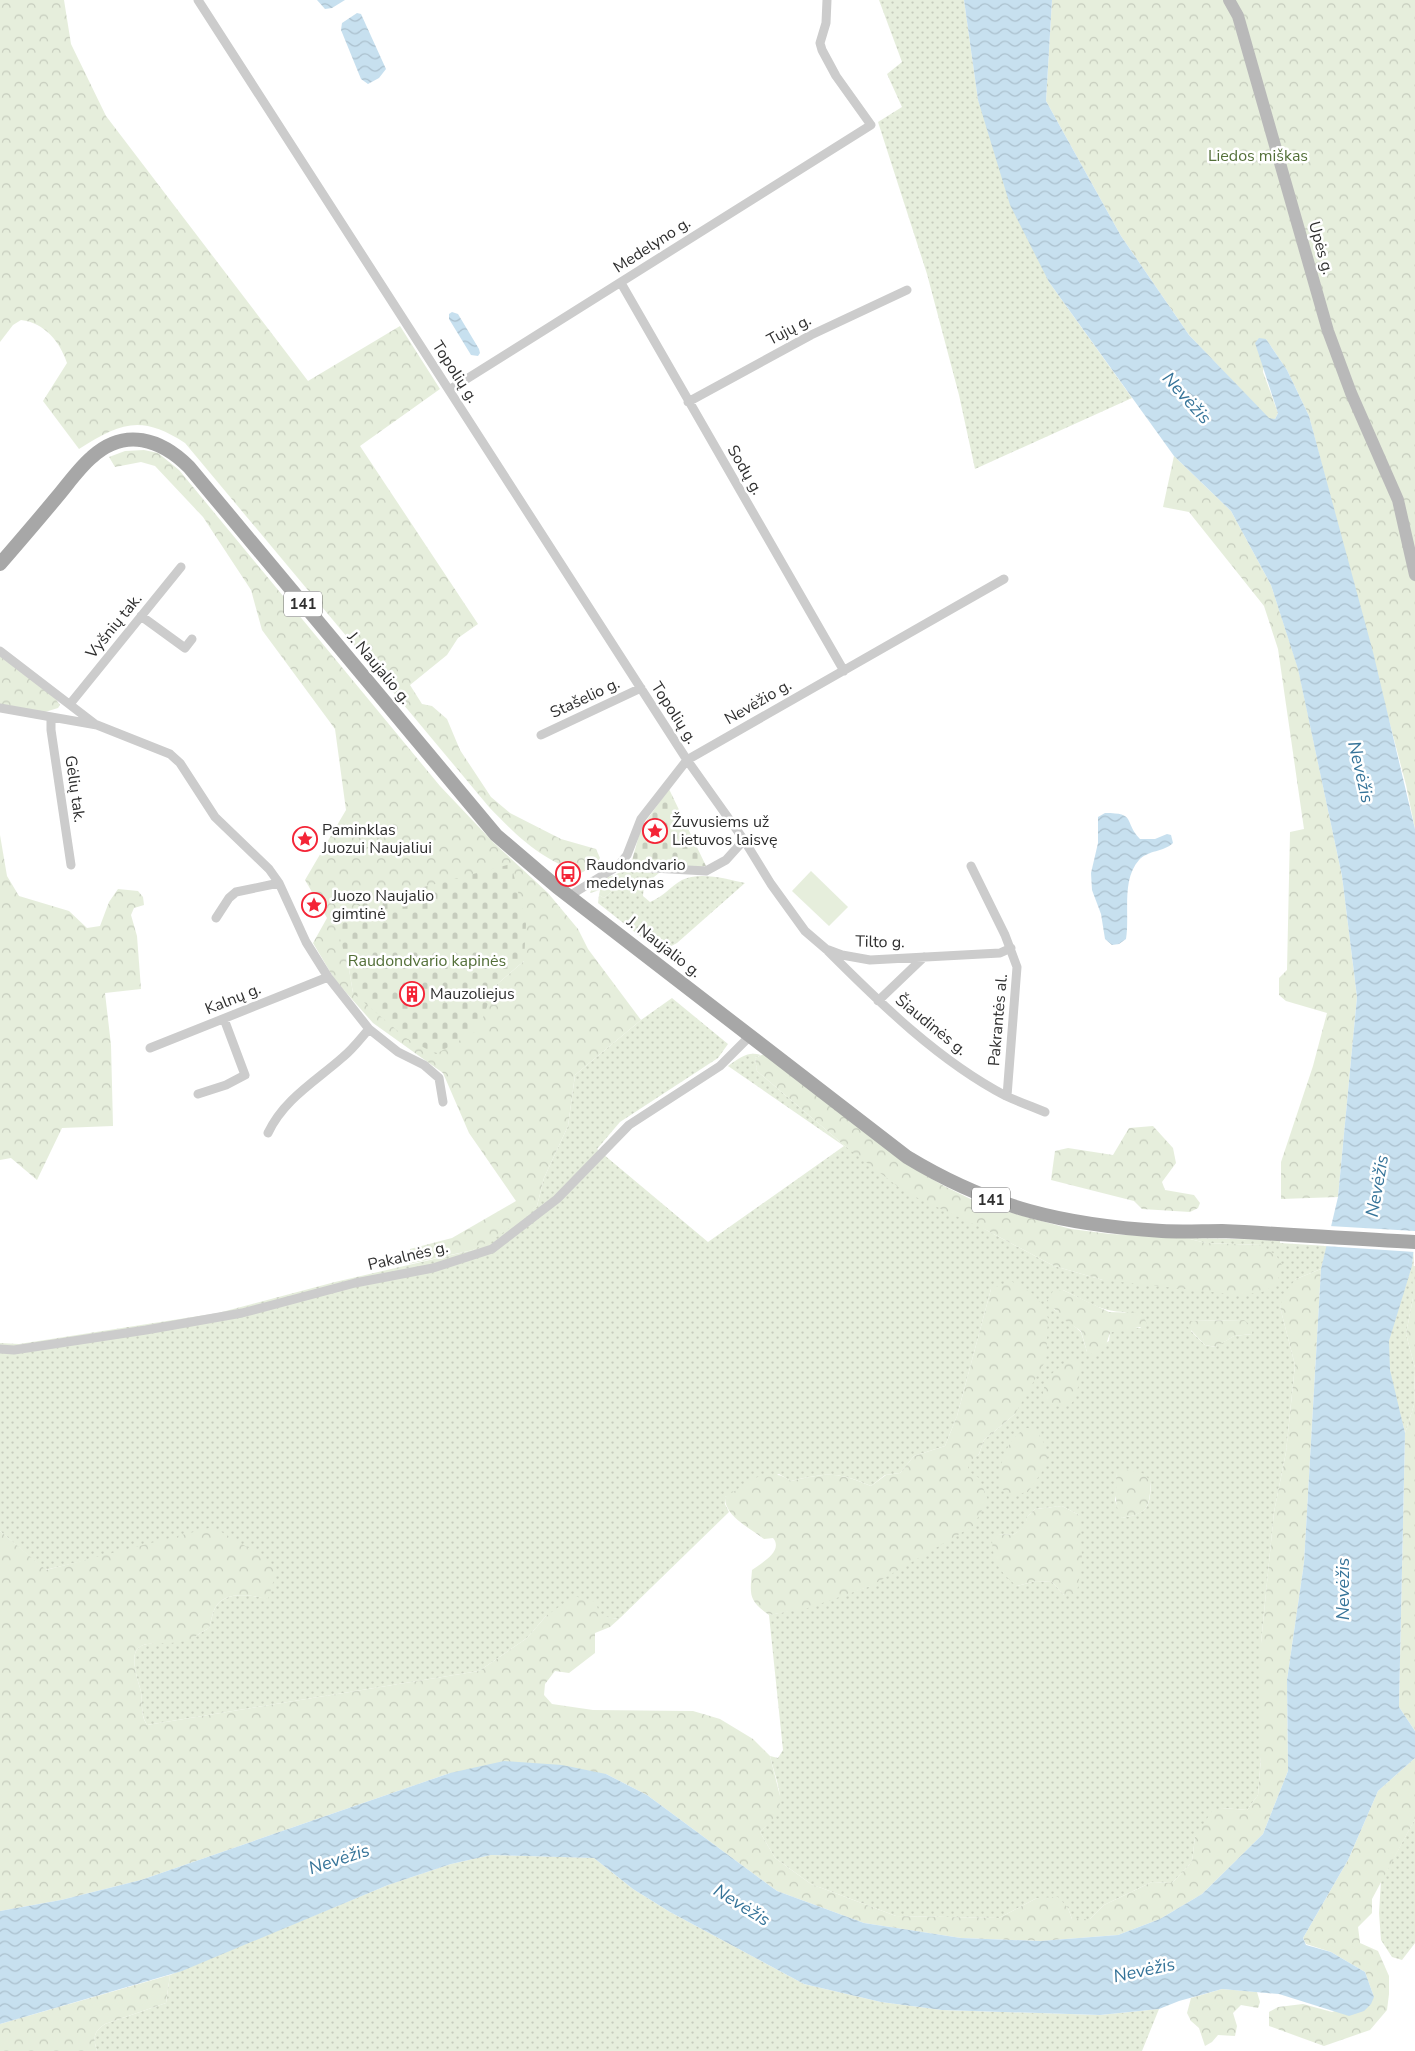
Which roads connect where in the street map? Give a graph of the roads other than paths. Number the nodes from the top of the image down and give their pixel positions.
1 (198, 0) edge
2 (827, 0) edge
3 (1230, 0) edge
4 (622, 283) junction
5 (907, 290) dead end
6 (450, 390) junction
7 (688, 402) junction
8 (0, 564) edge
9 (181, 567) dead end
10 (1415, 575) edge
11 (1004, 579) dead end
12 (141, 616) junction
13 (192, 639) dead end
14 (0, 652) edge
15 (844, 671) junction
16 (640, 688) junction
17 (70, 704) junction
18 (0, 708) edge
19 (51, 717) junction
20 (97, 725) junction
21 (542, 735) dead end
22 (687, 760) junction
23 (744, 840) junction
24 (71, 865) dead end
25 (618, 866) junction
26 (971, 866) dead end
27 (278, 883) junction
28 (569, 896) junction
29 (216, 918) dead end
30 (1011, 948) junction
31 (826, 950) junction
32 (924, 957) junction
33 (328, 977) junction
34 (878, 1001) junction
35 (224, 1018) junction
36 (369, 1029) junction
37 (750, 1036) junction
38 (150, 1048) dead end
39 (198, 1094) dead end
40 (1007, 1096) junction
41 (443, 1102) dead end
42 (1045, 1112) dead end
43 (268, 1132) dead end
44 (1415, 1242) edge
45 (0, 1349) edge

1 - 6 street, Topolių g.
2 - 4 street, Medelyno g.
3 - 10 main road, Upės g.
4 - 6 street, Medelyno g.
4 - 7 street, Sodų g.
5 - 7 street, Tujų g.
6 - 16 street, Topolių g.
7 - 15 street, Sodų g.
8 - 28 main road, J. Naujalio g. / 141
9 - 12 street, Vyšnių tak.
11 - 15 street, Nevėžio g.
12 - 13 street
12 - 17 street, Vyšnių tak.
14 - 17 street
15 - 22 street, Nevėžio g.
16 - 21 street, Stašelio g.
16 - 22 street, Topolių g.
17 - 20 street
18 - 19 street
19 - 20 street
19 - 24 street, Gėlių tak.
20 - 27 street
22 - 23 street, Tilto g.
22 - 25 street, Nevėžio g.
23 - 25 street
23 - 31 street, Tilto g.
25 - 28 street, Nevėžio g.
26 - 30 street, Pakrantės al.
27 - 29 street
27 - 33 street
28 - 37 main road, J. Naujalio g. / 141
30 - 32 street, Tilto g.
30 - 40 street, Pakrantės al.
31 - 32 street, Tilto g.
31 - 34 street, Šiaudinės g.
32 - 34 street, Šiaudinės g.
33 - 35 street, Kalnų g.
33 - 36 street
34 - 40 street, Šiaudinės g.
35 - 38 street, Kalnų g.
35 - 39 street
36 - 41 street
36 - 43 street
37 - 44 main road, 141
37 - 45 street, Pakalnės g.
40 - 42 street, Šiaudinės g.

